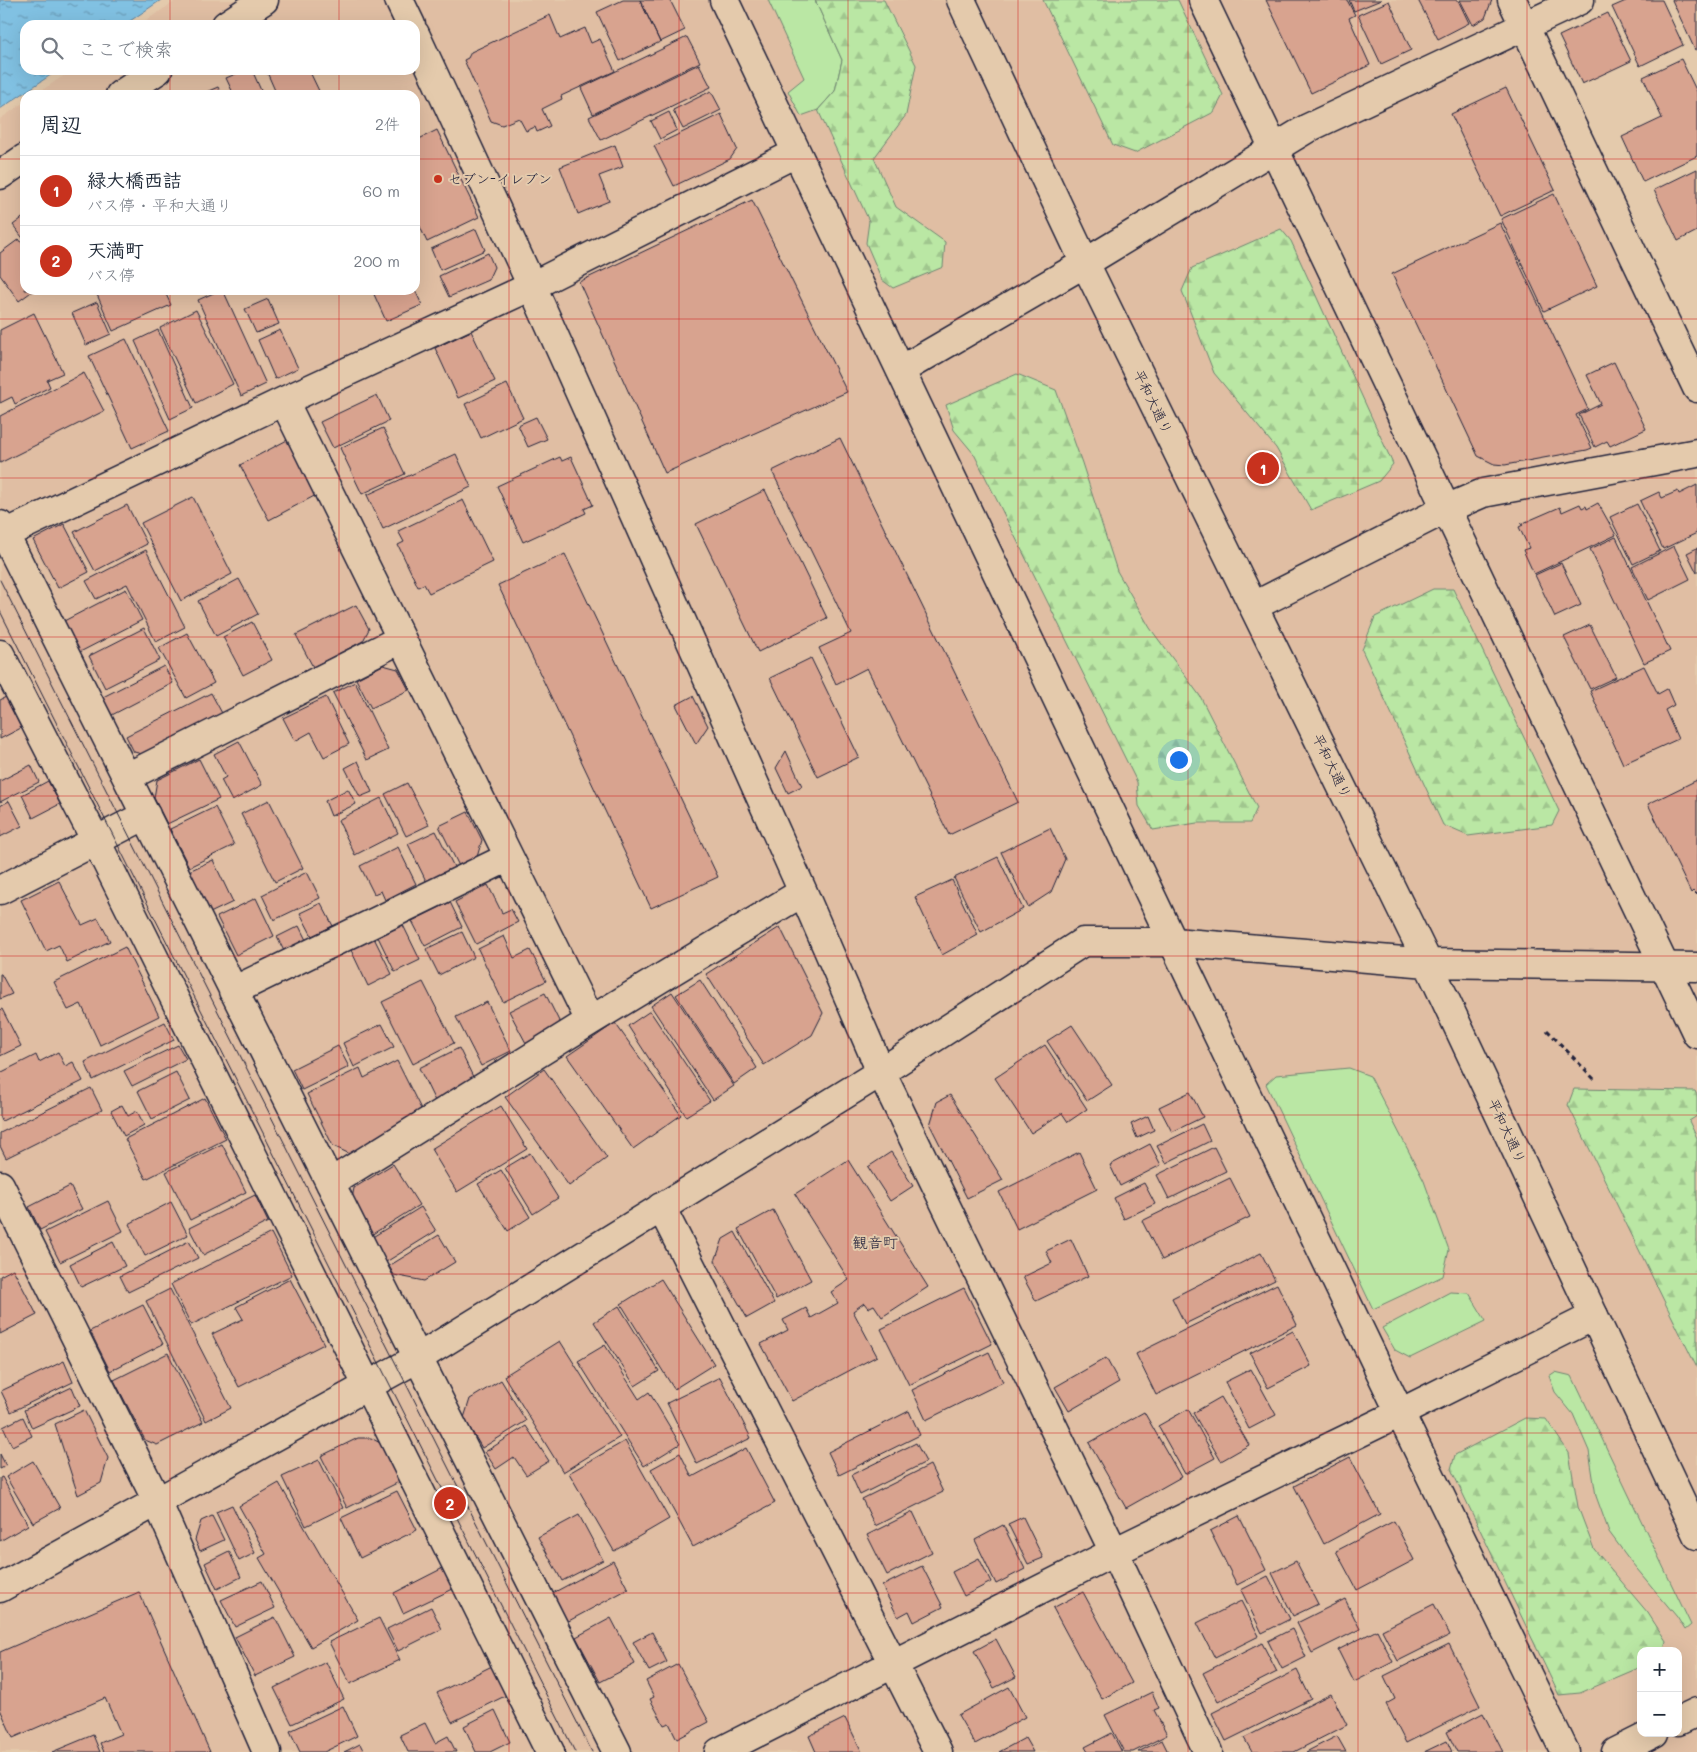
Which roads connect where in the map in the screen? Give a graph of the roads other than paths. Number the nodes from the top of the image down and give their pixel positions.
1 (264, 0) edge
2 (399, 0) edge
3 (724, 0) edge
4 (961, 0) edge
5 (1203, 0) edge
6 (1512, 0) edge
7 (1580, 0) edge
8 (234, 20) edge
9 (409, 20) edge
10 (1525, 27) junction
11 (420, 45) edge
12 (150, 75) edge
13 (128, 90) edge
14 (1273, 149) junction
15 (796, 153) junction
16 (20, 161) edge
17 (0, 175) edge
18 (1085, 262) junction
19 (532, 286) junction
20 (900, 370) junction
21 (1697, 388) edge
22 (284, 401) junction
23 (1697, 453) edge
24 (1446, 509) junction
25 (2, 529) edge
26 (1254, 606) junction
27 (401, 639) junction
28 (0, 654) edge
29 (127, 777) junction
30 (146, 815) junction
31 (96, 841) junction
32 (509, 857) junction
33 (0, 890) edge
34 (803, 892) junction
35 (1173, 942) junction
36 (1428, 963) junction
37 (1664, 967) junction
38 (1697, 967) edge
39 (233, 991) junction
40 (590, 1021) junction
41 (1697, 1034) edge
42 (881, 1072) junction
43 (330, 1183) junction
44 (0, 1185) edge
45 (661, 1207) junction
46 (1594, 1316) junction
47 (418, 1358) junction
48 (367, 1386) junction
49 (1400, 1413) junction
50 (157, 1501) junction
51 (1697, 1534) edge
52 (1114, 1552) junction
53 (0, 1588) edge
54 (894, 1664) junction
55 (1697, 1712) edge
56 (1682, 1719) edge
57 (1646, 1737) edge
58 (267, 1752) edge
59 (550, 1752) edge
60 (617, 1752) edge
61 (719, 1752) edge
62 (938, 1752) edge
63 (1208, 1752) edge
64 (1565, 1752) edge
65 (1616, 1752) edge

1 - 8 street
2 - 9 street
3 - 15 street
4 - 18 street, 平和大通り
5 - 14 street
6 - 10 street
7 - 10 street
10 - 14 street
10 - 21 street
11 - 19 street
12 - 13 street
14 - 18 street
14 - 24 street
15 - 19 street
15 - 20 street
16 - 17 street
18 - 20 street
18 - 26 street, 平和大通り
19 - 22 street
19 - 34 street
20 - 35 street
22 - 25 street
22 - 27 street
23 - 24 street
24 - 26 street
24 - 37 street
25 - 29 street
26 - 36 street, 平和大通り
27 - 29 street
27 - 32 street
28 - 31 street
29 - 30 street
30 - 31 street
30 - 39 street
31 - 33 street
31 - 48 street
32 - 39 street
32 - 40 street
34 - 40 street
34 - 42 street
35 - 36 street
35 - 42 street
35 - 49 street
36 - 37 street
36 - 46 street, 平和大通り
37 - 38 street
37 - 41 street
39 - 43 street
40 - 43 street
42 - 45 street
42 - 52 street
43 - 47 street
44 - 50 street
45 - 47 street
45 - 54 street
46 - 49 street
46 - 51 street, 平和大通り
47 - 48 street
47 - 60 street
48 - 50 street
48 - 59 street
49 - 52 street
49 - 64 street
50 - 53 street
50 - 58 street
52 - 54 street
52 - 63 street
54 - 61 street
54 - 62 street
55 - 56 street
57 - 65 street

